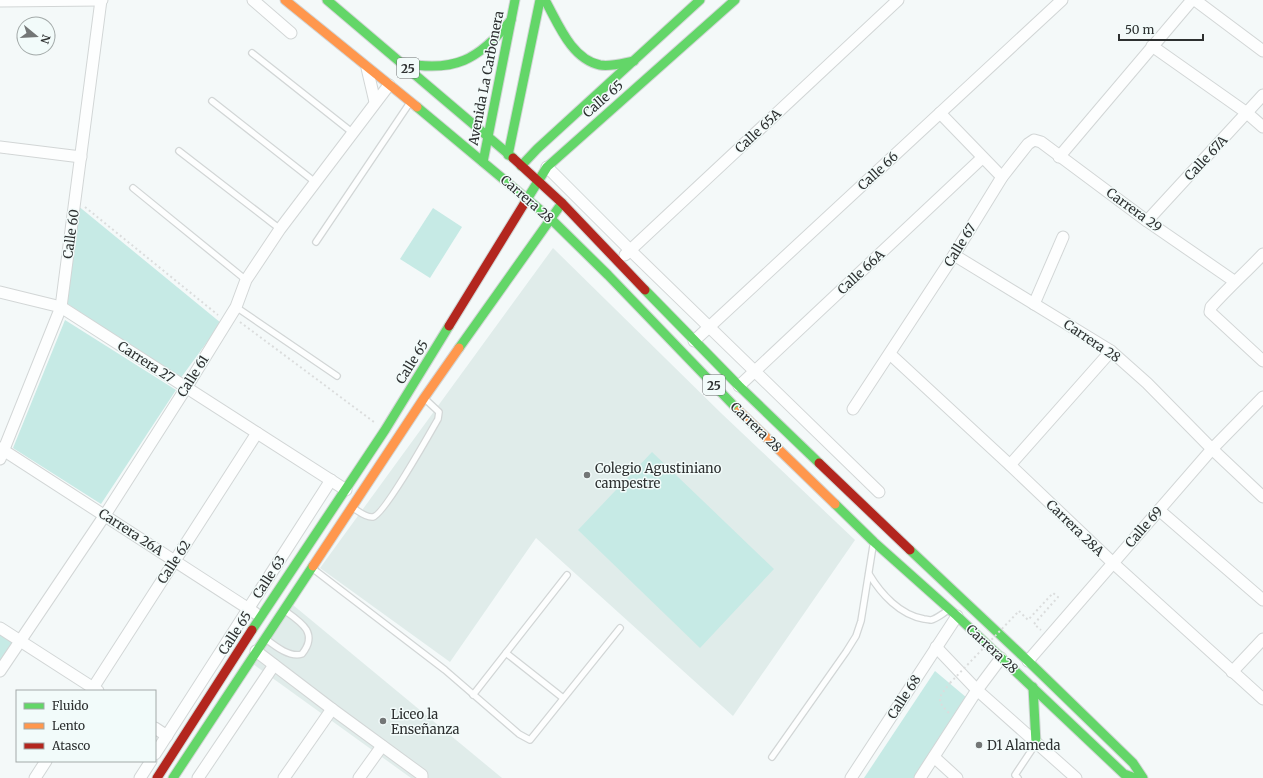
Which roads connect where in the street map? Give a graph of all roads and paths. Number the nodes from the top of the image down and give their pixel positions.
1 (102, 0) edge
2 (253, 0) edge
3 (286, 0) edge
4 (327, 0) edge
5 (515, 0) edge
6 (540, 0) edge
7 (546, 0) edge
8 (700, 0) edge
9 (735, 0) edge
10 (898, 0) edge
11 (1062, 0) edge
12 (1192, 0) edge
13 (1195, 0) edge
14 (0, 1) edge
15 (511, 20) junction
16 (291, 33) dead end
17 (1152, 46) junction
18 (1263, 51) edge
19 (252, 54) dead end
20 (634, 61) junction
21 (402, 63) junction
22 (367, 68) junction
23 (389, 84) junction
24 (1263, 95) edge
25 (212, 101) dead end
26 (375, 102) junction
27 (411, 102) junction
28 (940, 113) junction
29 (1247, 113) junction
30 (1263, 127) edge
31 (353, 132) junction
32 (488, 138) junction
33 (1034, 140) joint
34 (0, 147) edge
35 (179, 151) dead end
36 (508, 155) junction
37 (1059, 156) junction
38 (81, 157) junction
39 (982, 158) junction
40 (483, 162) junction
41 (521, 166) junction
42 (547, 166) junction
43 (1002, 177) junction
44 (538, 180) junction
45 (315, 182) junction
46 (132, 188) dead end
47 (527, 199) junction
48 (562, 203) junction
49 (82, 205) dead end
50 (551, 219) junction
51 (1147, 221) junction
52 (280, 230) junction
53 (1063, 236) dead end
54 (316, 242) dead end
55 (630, 250) junction
56 (1263, 254) edge
57 (954, 255) junction
58 (618, 263) junction
59 (246, 280) junction
60 (1234, 281) junction
61 (0, 292) edge
62 (1034, 304) junction
63 (61, 308) junction
64 (231, 315) junction
65 (709, 327) junction
66 (694, 341) junction
67 (1111, 351) junction
68 (890, 354) junction
69 (1263, 361) edge
70 (755, 371) junction
71 (337, 376) dead end
72 (739, 386) junction
73 (186, 388) junction
74 (1263, 397) edge
75 (424, 398) junction
76 (853, 409) dead end
77 (385, 430) junction
78 (257, 433) junction
79 (1212, 449) junction
80 (1, 452) edge
81 (1010, 465) junction
82 (331, 480) junction
83 (346, 490) junction
84 (879, 492) dead end
85 (1263, 497) edge
86 (352, 508) junction
87 (1159, 510) junction
88 (105, 515) junction
89 (874, 542) junction
90 (175, 561) junction
91 (1113, 563) junction
92 (312, 568) junction
93 (868, 573) junction
94 (566, 575) dead end
95 (1263, 600) edge
96 (271, 602) junction
97 (248, 608) junction
98 (284, 610) junction
99 (954, 613) junction
100 (261, 617) junction
101 (0, 628) edge
102 (620, 628) dead end
103 (252, 630) junction
104 (1048, 637) junction
105 (265, 639) junction
106 (1263, 639) edge
107 (20, 641) junction
108 (936, 648) junction
109 (256, 651) junction
110 (506, 653) junction
111 (1001, 658) junction
112 (1028, 661) junction
113 (274, 665) junction
114 (0, 671) edge
115 (1232, 672) junction
116 (1032, 687) junction
117 (94, 690) edge
118 (976, 690) junction
119 (473, 694) junction
120 (563, 698) junction
121 (1263, 699) edge
122 (332, 709) junction
123 (958, 720) junction
124 (156, 729) edge
125 (167, 736) junction
126 (1036, 743) junction
127 (382, 746) junction
128 (156, 752) edge
129 (772, 757) dead end
130 (934, 757) junction
131 (45, 762) edge
132 (150, 762) edge
133 (1073, 777) edge
134 (1127, 777) edge
135 (35, 778) edge
136 (140, 778) edge
137 (157, 778) edge
138 (173, 778) edge
139 (198, 778) edge
140 (284, 778) edge
141 (359, 778) edge
142 (422, 778) edge
143 (851, 778) edge
144 (920, 778) edge
145 (957, 778) edge
146 (1018, 778) edge
147 (1143, 778) edge

1 - 14 street
1 - 38 street, Calle 60
2 - 16 street
3 - 22 main road, Carrera 28 / 25
4 - 21 main road, Carrera 28 / 25
5 - 15 main road, Avenida La Carbonera
6 - 36 main road
7 - 20 main road
8 - 20 main road, Calle 65
9 - 42 main road, Calle 65
10 - 55 street, Calle 65A
11 - 28 street, Calle 66
12 - 17 street
13 - 18 street
15 - 21 main road
15 - 32 main road, Avenida La Carbonera
17 - 29 street
17 - 37 street
19 - 31 lane
20 - 41 main road, Calle 65
21 - 32 main road, Carrera 28 / 25
22 - 23 main road, Carrera 28 / 25
22 - 26 street
23 - 26 street, Calle 61
23 - 27 main road, Carrera 28 / 25
24 - 29 street, Calle 67A
25 - 45 lane
26 - 31 street, Calle 61
27 - 40 main road, Carrera 28 / 25
27 - 54 lane
28 - 39 street
28 - 65 street, Calle 66
29 - 30 street
29 - 51 street, Calle 67A
31 - 45 street, Calle 61
32 - 36 main road, Carrera 28 / 25
32 - 40 main road, Avenida La Carbonera
33 - 37 street, Carrera 29
33 - 43 street, Calle 67
34 - 38 street
35 - 52 lane
36 - 41 main road, Carrera 28 / 25
37 - 51 street, Carrera 29
38 - 63 street, Calle 60
39 - 43 street
39 - 70 street, Calle 66A
40 - 47 main road, Carrera 28 / 25
41 - 44 main road, Carrera 28 / 25
42 - 44 main road, Calle 65
42 - 55 street
43 - 57 street, Calle 67
44 - 47 main road, Calle 65
44 - 48 main road, Carrera 28 / 25
45 - 52 street, Calle 61
46 - 59 lane
47 - 50 main road, Carrera 28 / 25
47 - 77 main road, Calle 65
48 - 50 main road
48 - 58 main road, Carrera 28 / 25
49 - 64 path
50 - 75 main road
50 - 89 main road, Carrera 28 / 25
51 - 60 street, Carrera 29
52 - 59 street, Calle 61
53 - 62 street
55 - 58 street, Calle 65A
55 - 65 street
56 - 60 street
57 - 62 street, Carrera 28
57 - 68 street, Calle 67
58 - 66 main road, Carrera 28 / 25
59 - 64 street, Calle 61
60 - 69 street
61 - 63 street, Carrera 27
62 - 67 street, Carrera 28
63 - 73 street, Carrera 27
63 - 80 street, Calle 60
64 - 71 lane
64 - 73 street, Calle 61
64 - 77 path
65 - 66 street, Calle 66
65 - 70 street
66 - 72 main road, Carrera 28 / 25
67 - 79 street, Carrera 28
67 - 81 street
68 - 76 street, Calle 67
68 - 81 street, Carrera 28A
70 - 72 street, Calle 66A
70 - 84 street
72 - 112 main road, Carrera 28 / 25
73 - 78 street, Carrera 27
73 - 88 street, Calle 61
74 - 79 street, Calle 69
75 - 86 main road
75 - 86 lane
77 - 83 main road, Calle 65
78 - 82 street, Carrera 27
78 - 90 street, Calle 62
79 - 85 street, Carrera 28
79 - 87 street, Calle 69
80 - 88 street, Carrera 26A
81 - 91 street, Carrera 28A
82 - 83 street, Carrera 27
82 - 97 street, Calle 63
83 - 96 main road, Calle 65
86 - 92 main road
87 - 91 street, Calle 69
87 - 95 street
88 - 90 street, Carrera 26A
88 - 107 street, Calle 61
89 - 93 lane
89 - 99 main road, Carrera 28 / 25
90 - 97 street, Carrera 26A
90 - 117 street, Calle 62
91 - 104 street, Calle 69
91 - 115 street, Carrera 28A
92 - 98 main road
92 - 119 lane
93 - 99 lane
93 - 129 lane
94 - 110 lane
96 - 98 lane
96 - 100 main road, Calle 65
97 - 100 street, Carrera 26A
97 - 125 street, Calle 63
98 - 105 main road
98 - 105 lane
99 - 108 street, Calle 68
99 - 111 main road, Carrera 28 / 25
100 - 103 main road, Calle 65
101 - 107 street
102 - 120 lane
103 - 105 lane
103 - 137 main road, Calle 65
104 - 112 street, Calle 69
104 - 123 path, bridge
105 - 109 main road
106 - 115 street
107 - 114 street, Calle 61
107 - 117 street
108 - 118 street
108 - 143 street, Calle 68
109 - 113 street
109 - 138 main road
110 - 119 lane
110 - 120 lane
111 - 116 main road, Carrera 28 / 25
111 - 118 street
112 - 147 main road, Carrera 28 / 25
113 - 122 street
113 - 139 street
115 - 121 street, Carrera 28A
116 - 126 main road
116 - 134 main road, Carrera 28 / 25
118 - 123 street
118 - 126 street
119 - 120 lane
122 - 127 street
122 - 140 street
123 - 130 street
124 - 125 street
125 - 128 street, Calle 63
126 - 133 street
126 - 146 lane
127 - 141 street
127 - 142 street
130 - 144 street
130 - 145 street
131 - 135 street
132 - 136 street

